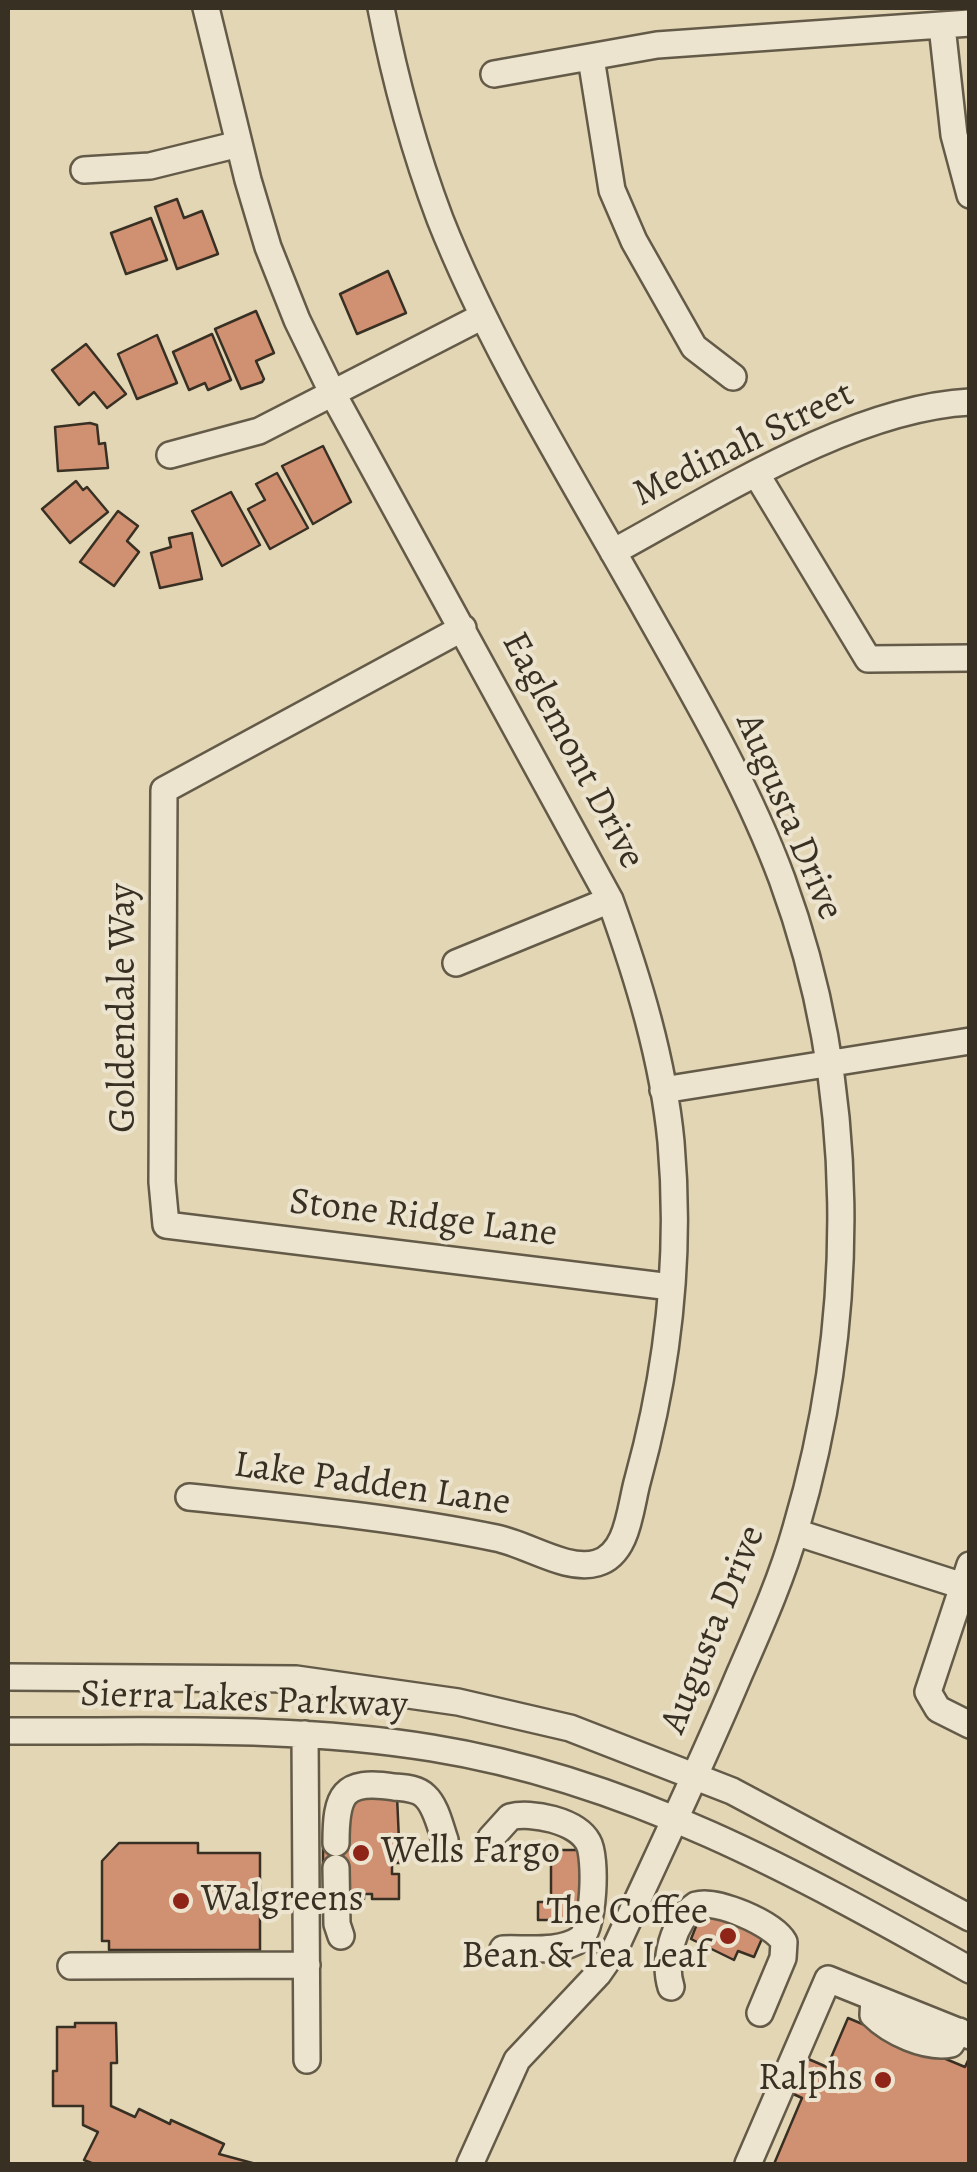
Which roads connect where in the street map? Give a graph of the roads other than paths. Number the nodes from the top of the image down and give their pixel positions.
1 (206, 8) edge
2 (381, 8) edge
3 (970, 24) edge
4 (942, 26) junction
5 (591, 58) junction
6 (494, 74) dead end
7 (239, 144) junction
8 (84, 170) dead end
9 (970, 196) edge
10 (484, 316) junction
11 (733, 376) dead end
12 (333, 394) junction
13 (970, 402) edge
14 (170, 454) dead end
15 (757, 475) junction
16 (614, 552) junction
17 (463, 628) junction
18 (970, 658) edge
19 (610, 900) junction
20 (456, 963) dead end
21 (970, 1041) edge
22 (828, 1063) junction
23 (663, 1090) junction
24 (166, 1226) joint
25 (671, 1286) junction
26 (188, 1497) dead end
27 (796, 1532) junction
28 (600, 1563) joint
29 (966, 1576) edge
30 (8, 1676) edge
31 (970, 1725) edge
32 (8, 1731) edge
33 (306, 1734) junction
34 (695, 1776) junction
35 (674, 1818) junction
36 (492, 1838) dead end
37 (445, 1840) dead end
38 (970, 1918) edge
39 (341, 1936) dead end
40 (503, 1949) dead end
41 (306, 1964) junction
42 (71, 1966) dead end
43 (970, 1970) edge
44 (671, 1987) dead end
45 (760, 2013) dead end
46 (964, 2034) edge
47 (307, 2060) dead end
48 (470, 2164) edge
49 (748, 2164) edge

1 - 7 street, Eaglemont Drive
2 - 10 street, Augusta Drive
3 - 4 street
4 - 5 street
4 - 9 street
5 - 6 street
5 - 11 street
7 - 8 street
7 - 12 street, Eaglemont Drive
10 - 12 street
10 - 16 street, Augusta Drive
12 - 14 street
12 - 17 street, Eaglemont Drive
13 - 15 street, Medinah Street
15 - 16 street, Medinah Street
15 - 18 street
16 - 22 street, Augusta Drive
17 - 19 street, Eaglemont Drive
17 - 24 street, Goldendale Way
19 - 20 street
19 - 23 street, Eaglemont Drive
21 - 22 street
22 - 23 street
22 - 27 street, Augusta Drive
23 - 25 street, Eaglemont Drive
24 - 25 street, Stone Ridge Lane
25 - 28 street, Eaglemont Drive
26 - 28 street, Lake Padden Lane
27 - 29 street
27 - 34 street, Augusta Drive
29 - 31 street
30 - 34 street, Sierra Lakes Parkway
32 - 33 street, Sierra Lakes Parkway
33 - 35 street, Sierra Lakes Parkway
33 - 41 street
34 - 35 street, Augusta Drive
34 - 38 street, Sierra Lakes Parkway
35 - 43 street, Sierra Lakes Parkway
35 - 48 street, Augusta Drive
36 - 40 street
37 - 39 street
41 - 42 street
41 - 47 street
44 - 45 street
46 - 49 street

